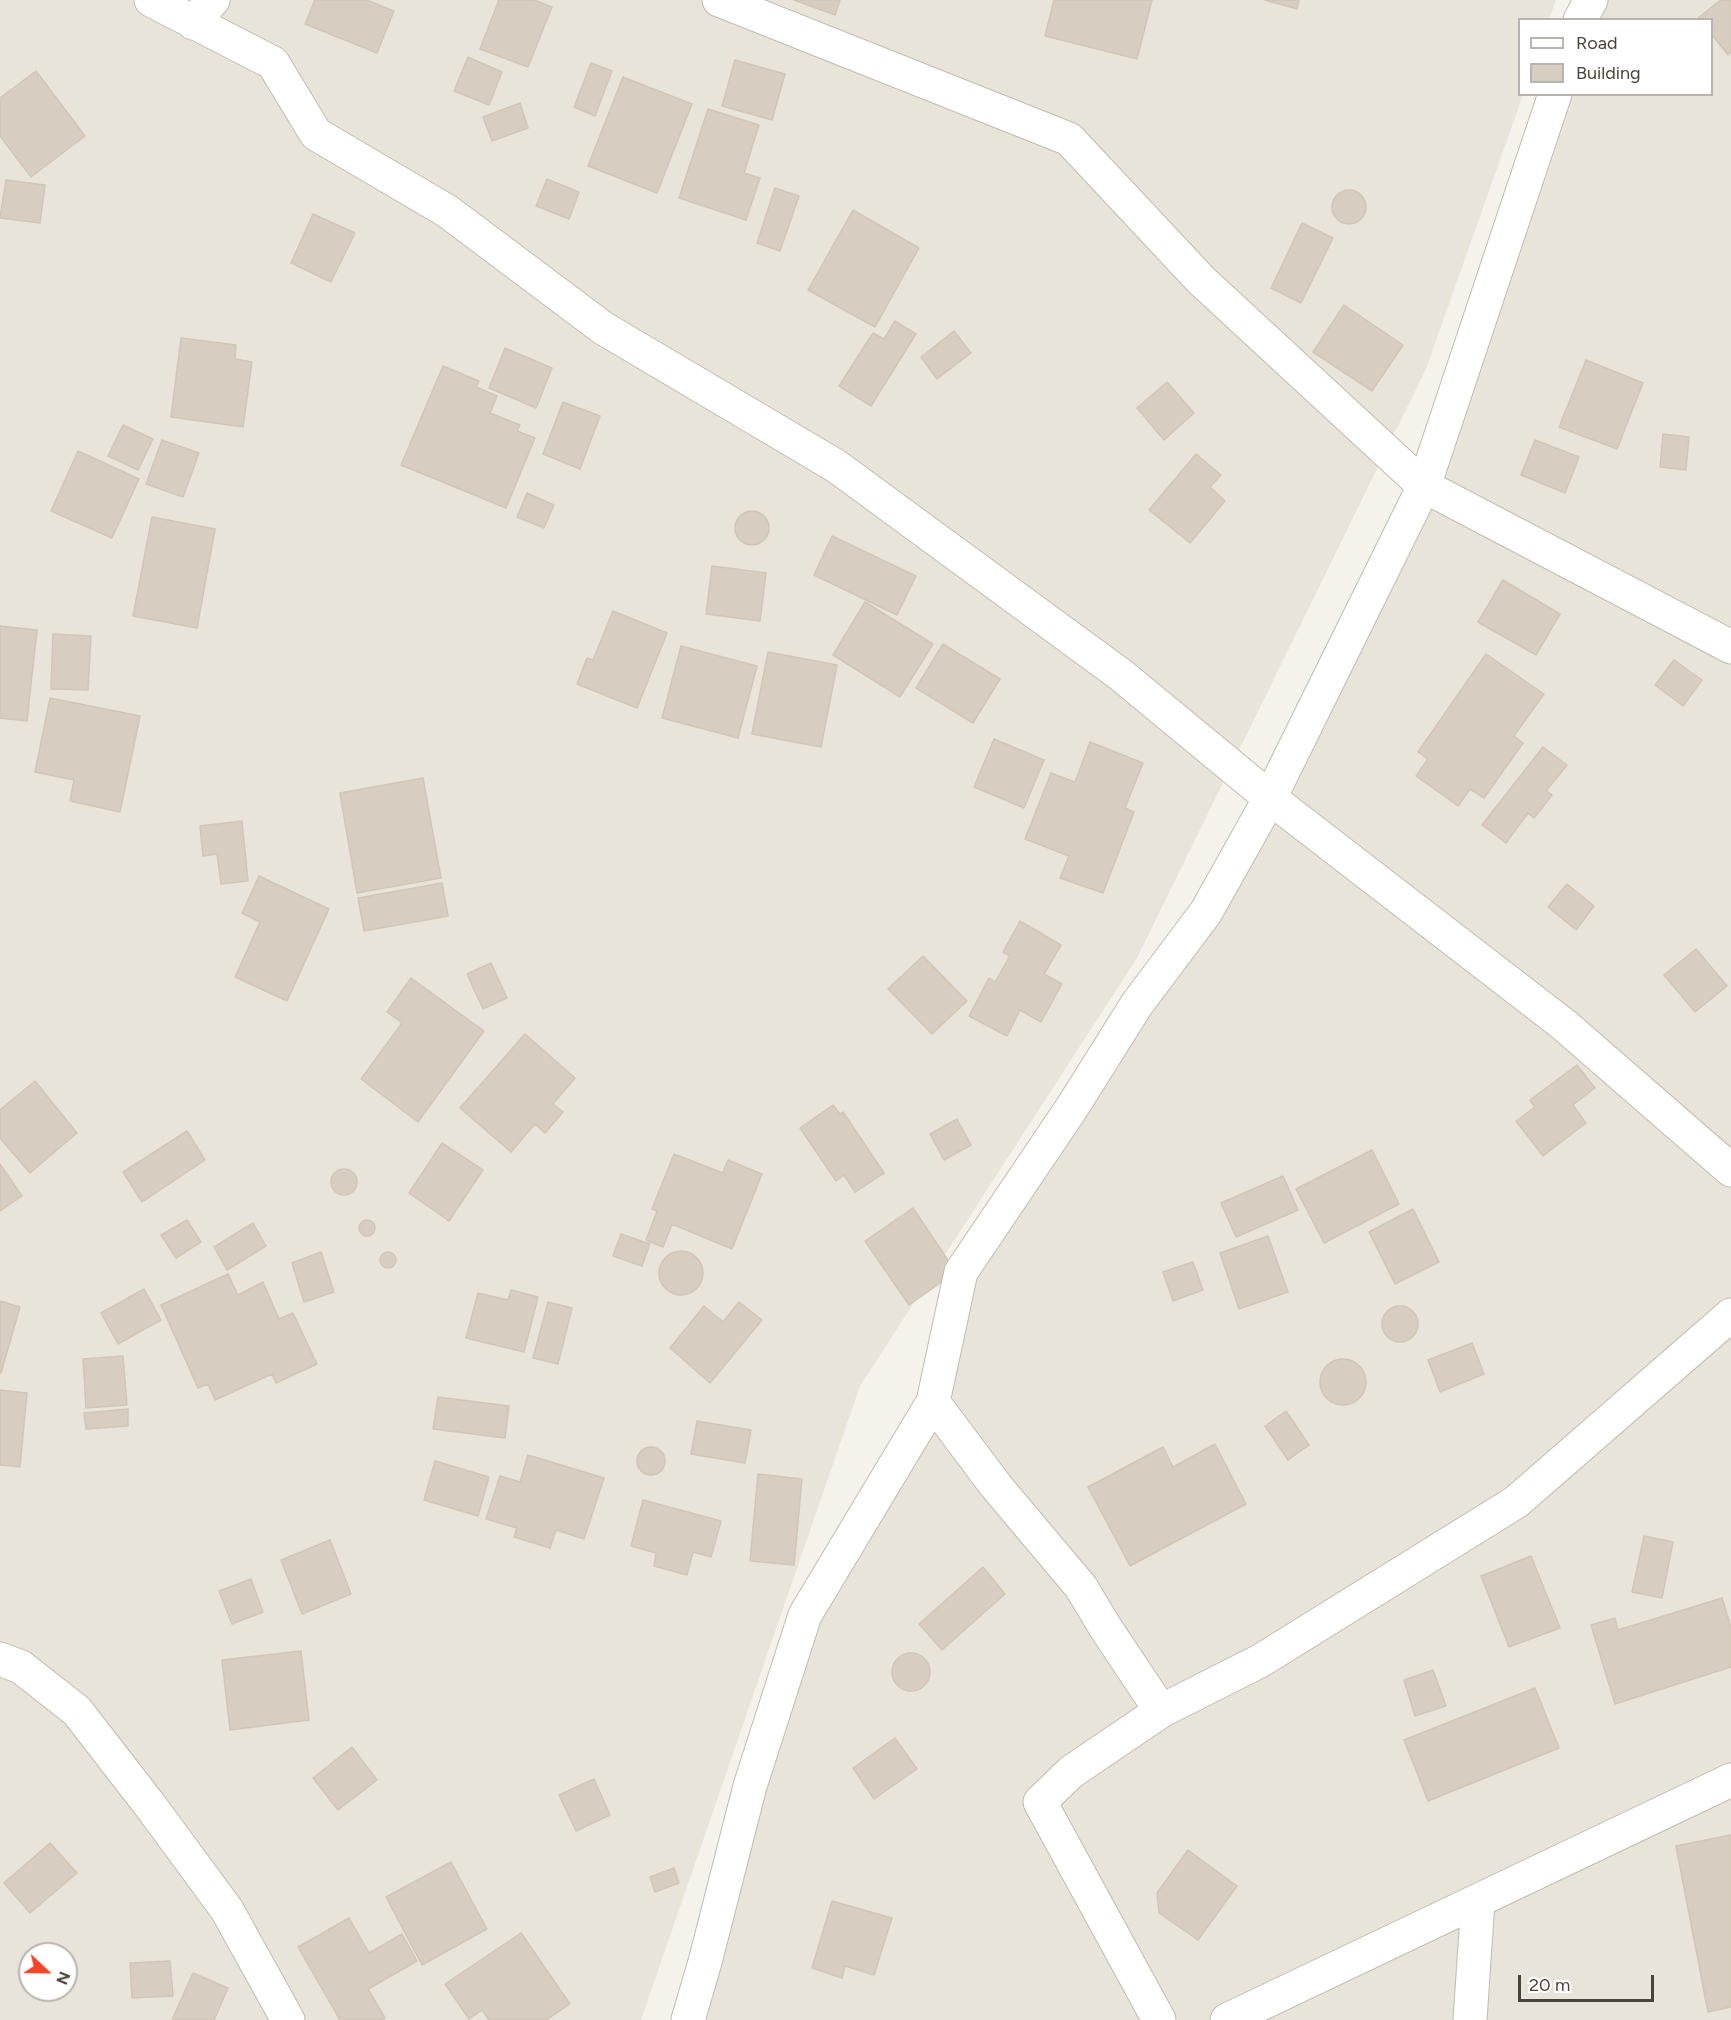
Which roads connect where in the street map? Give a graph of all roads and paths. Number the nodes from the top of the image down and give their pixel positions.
1 (151, 0) edge
2 (719, 0) edge
3 (1590, 0) edge
4 (203, 11) edge
5 (1581, 18) edge
6 (1554, 96) edge
7 (1424, 486) junction
8 (1731, 647) edge
9 (1270, 798) junction
10 (1731, 1170) edge
11 (1731, 1315) edge
12 (933, 1402) junction
13 (0, 1659) edge
14 (1161, 1711) junction
15 (1731, 1780) edge
16 (1478, 1901) junction
17 (288, 2020) edge
18 (688, 2020) edge
19 (1159, 2020) edge
20 (1227, 2020) edge
21 (1470, 2020) edge

1 - 4 street
2 - 7 street
3 - 5 street
4 - 9 street
6 - 7 street
7 - 8 street
7 - 9 street
9 - 10 street
9 - 12 street
11 - 14 street
12 - 14 street
12 - 18 street
13 - 17 street
14 - 19 street
15 - 16 street
16 - 20 street
16 - 21 street

